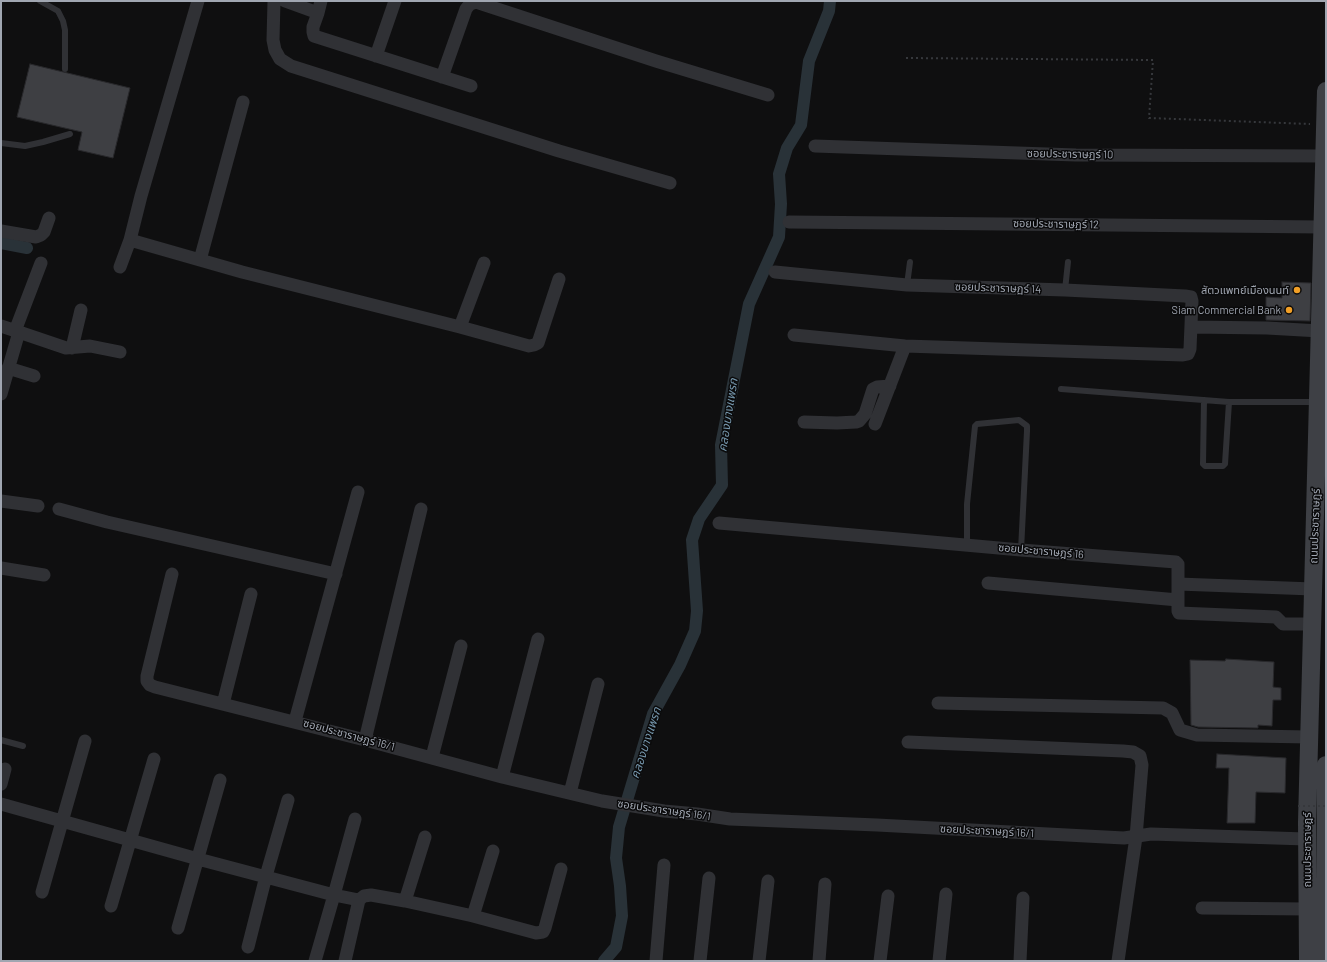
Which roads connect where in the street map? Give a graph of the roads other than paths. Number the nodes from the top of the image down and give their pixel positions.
1 (40, 1) edge
2 (198, 1) edge
3 (274, 1) edge
4 (285, 1) edge
5 (395, 1) edge
6 (320, 7) edge
7 (376, 56) junction
8 (65, 69) dead end
9 (442, 77) junction
10 (471, 86) dead end
11 (1326, 91) edge
12 (768, 95) dead end
13 (243, 102) dead end
14 (1325, 125) edge
15 (70, 134) dead end
16 (1, 143) edge
17 (815, 146) dead end
18 (1324, 156) junction
19 (670, 184) dead end
20 (49, 218) dead end
21 (789, 222) dead end
22 (1322, 227) junction
23 (1, 231) edge
24 (130, 240) junction
25 (200, 260) junction
26 (910, 262) dead end
27 (1068, 262) dead end
28 (41, 263) dead end
29 (484, 263) dead end
30 (120, 266) dead end
31 (775, 272) dead end
32 (559, 279) dead end
33 (907, 285) junction
34 (1065, 290) junction
35 (81, 310) dead end
36 (1, 326) edge
37 (460, 327) junction
38 (1192, 327) junction
39 (17, 331) junction
40 (1320, 331) junction
41 (794, 335) dead end
42 (905, 346) junction
43 (72, 348) junction
44 (120, 352) dead end
45 (8, 368) junction
46 (34, 376) dead end
47 (890, 386) junction
48 (1061, 389) dead end
49 (1, 394) edge
50 (1204, 400) junction
51 (1229, 402) junction
52 (1318, 402) junction
53 (804, 422) dead end
54 (875, 424) dead end
55 (358, 492) dead end
56 (1, 501) edge
57 (38, 506) dead end
58 (59, 509) dead end
59 (422, 510) dead end
60 (719, 523) dead end
61 (966, 545) junction
62 (1021, 550) junction
63 (1, 568) edge
64 (172, 574) dead end
65 (336, 574) junction
66 (44, 575) dead end
67 (988, 583) dead end
68 (1178, 584) junction
69 (1313, 589) junction
70 (251, 594) dead end
71 (1178, 600) junction
72 (1312, 624) junction
73 (538, 639) dead end
74 (461, 646) dead end
75 (598, 684) dead end
76 (938, 703) dead end
77 (223, 704) junction
78 (296, 721) junction
79 (1309, 737) junction
80 (1, 740) edge
81 (365, 740) junction
82 (85, 741) dead end
83 (908, 742) dead end
84 (22, 746) dead end
85 (432, 757) junction
86 (154, 759) dead end
87 (1326, 765) edge
88 (5, 769) dead end
89 (502, 777) junction
90 (220, 780) dead end
91 (1, 784) edge
92 (570, 793) junction
93 (288, 800) dead end
94 (1, 804) edge
95 (355, 819) dead end
96 (63, 820) junction
97 (425, 837) dead end
98 (1136, 837) junction
99 (130, 839) junction
100 (1306, 839) junction
101 (493, 851) dead end
102 (1326, 851) edge
103 (198, 859) junction
104 (664, 865) dead end
105 (561, 869) dead end
106 (266, 876) junction
107 (709, 878) dead end
108 (768, 881) dead end
109 (825, 884) dead end
110 (42, 892) dead end
111 (946, 894) dead end
112 (334, 895) junction
113 (888, 896) dead end
114 (1023, 898) dead end
115 (359, 900) junction
116 (405, 901) junction
117 (111, 906) dead end
118 (1202, 908) dead end
119 (1307, 909) junction
120 (473, 916) junction
121 (178, 928) dead end
122 (1325, 941) edge
123 (248, 947) dead end
124 (315, 960) edge
125 (344, 961) edge
126 (656, 961) edge
127 (700, 961) edge
128 (759, 961) edge
129 (819, 961) edge
130 (880, 961) edge
131 (939, 961) edge
132 (1020, 961) edge
133 (1118, 961) edge
134 (1308, 961) edge
135 (1324, 961) edge

1 - 8 lane
2 - 24 street
3 - 19 street
4 - 6 street
5 - 7 street
6 - 7 street
7 - 9 street
9 - 10 street
9 - 12 street
11 - 14 main road, ถนนประชาราษฎร์
13 - 25 street
14 - 18 main road, ถนนประชาราษฎร์
15 - 16 lane
17 - 18 street, ซอยประชาราษฏร์ 10
18 - 22 main road, ถนนประชาราษฎร์
20 - 23 street
21 - 22 street, ซอยประชาราษฏร์ 12
22 - 40 main road, ถนนประชาราษฎร์
24 - 25 street
24 - 30 street
25 - 37 street
26 - 33 lane
27 - 34 lane
28 - 39 street
29 - 37 street
31 - 33 street, ซอยประชาราษฏร์ 14
32 - 37 street
33 - 34 street, ซอยประชาราษฏร์ 14
34 - 38 street, ซอยประชาราษฏร์ 14
35 - 43 street
36 - 39 street
38 - 40 street
38 - 42 street, ซอยประชาราษฏร์ 14
39 - 43 street
39 - 45 street
40 - 52 main road, ถนนประชาราษฎร์
41 - 42 street
42 - 47 street
43 - 44 street
45 - 46 street
45 - 49 street
47 - 53 street
47 - 54 street
48 - 50 lane
50 - 51 lane
50 - 51 lane
51 - 52 lane
52 - 69 main road, ถนนประชาราษฎร์
55 - 65 street
56 - 57 street
58 - 65 street
59 - 81 street
60 - 61 street, ซอยประชาราษฎร์ 16
61 - 62 street, ซอยประชาราษฎร์ 16
61 - 62 lane
62 - 68 street, ซอยประชาราษฎร์ 16
63 - 66 street
64 - 77 street, ซอยประชาราษฎร์ 16/1
65 - 78 street
67 - 71 street
68 - 69 street
68 - 71 street, ซอยประชาราษฎร์ 16
69 - 72 main road, ถนนประชาราษฎร์
70 - 77 street
71 - 72 street, ซอยประชาราษฎร์ 16
72 - 79 main road, ถนนประชาราษฎร์
73 - 89 street
74 - 85 street
75 - 92 street
76 - 79 street
77 - 78 street, ซอยประชาราษฎร์ 16/1
78 - 81 street, ซอยประชาราษฎร์ 16/1
79 - 100 main road, ถนนประชาราษฎร์
80 - 84 lane
81 - 85 street, ซอยประชาราษฎร์ 16/1
82 - 96 street
83 - 98 street
85 - 89 street, ซอยประชาราษฎร์ 16/1
86 - 99 street
87 - 102 main road, ถนนประชาราษฎร์
88 - 91 street
89 - 92 street, ซอยประชาราษฎร์ 16/1
90 - 103 street
92 - 98 street, ซอยประชาราษฎร์ 16/1
93 - 106 street
94 - 96 street
95 - 112 street
96 - 99 street
96 - 110 street
97 - 116 street
98 - 100 street, ซอยประชาราษฎร์ 16/1
98 - 133 street
99 - 103 street
99 - 117 street
100 - 119 main road, ถนนประชาราษฎร์
101 - 120 street
102 - 122 main road, ถนนประชาราษฎร์
103 - 106 street
103 - 121 street
104 - 126 street
105 - 120 street
106 - 112 street
106 - 123 street
107 - 127 street
108 - 128 street
109 - 129 street
111 - 131 street
112 - 115 street
112 - 124 street
113 - 130 street
114 - 132 street
115 - 116 street
115 - 125 street
116 - 120 street
118 - 119 street
119 - 134 main road, ถนนประชาราษฎร์
122 - 135 main road, ถนนประชาราษฎร์

